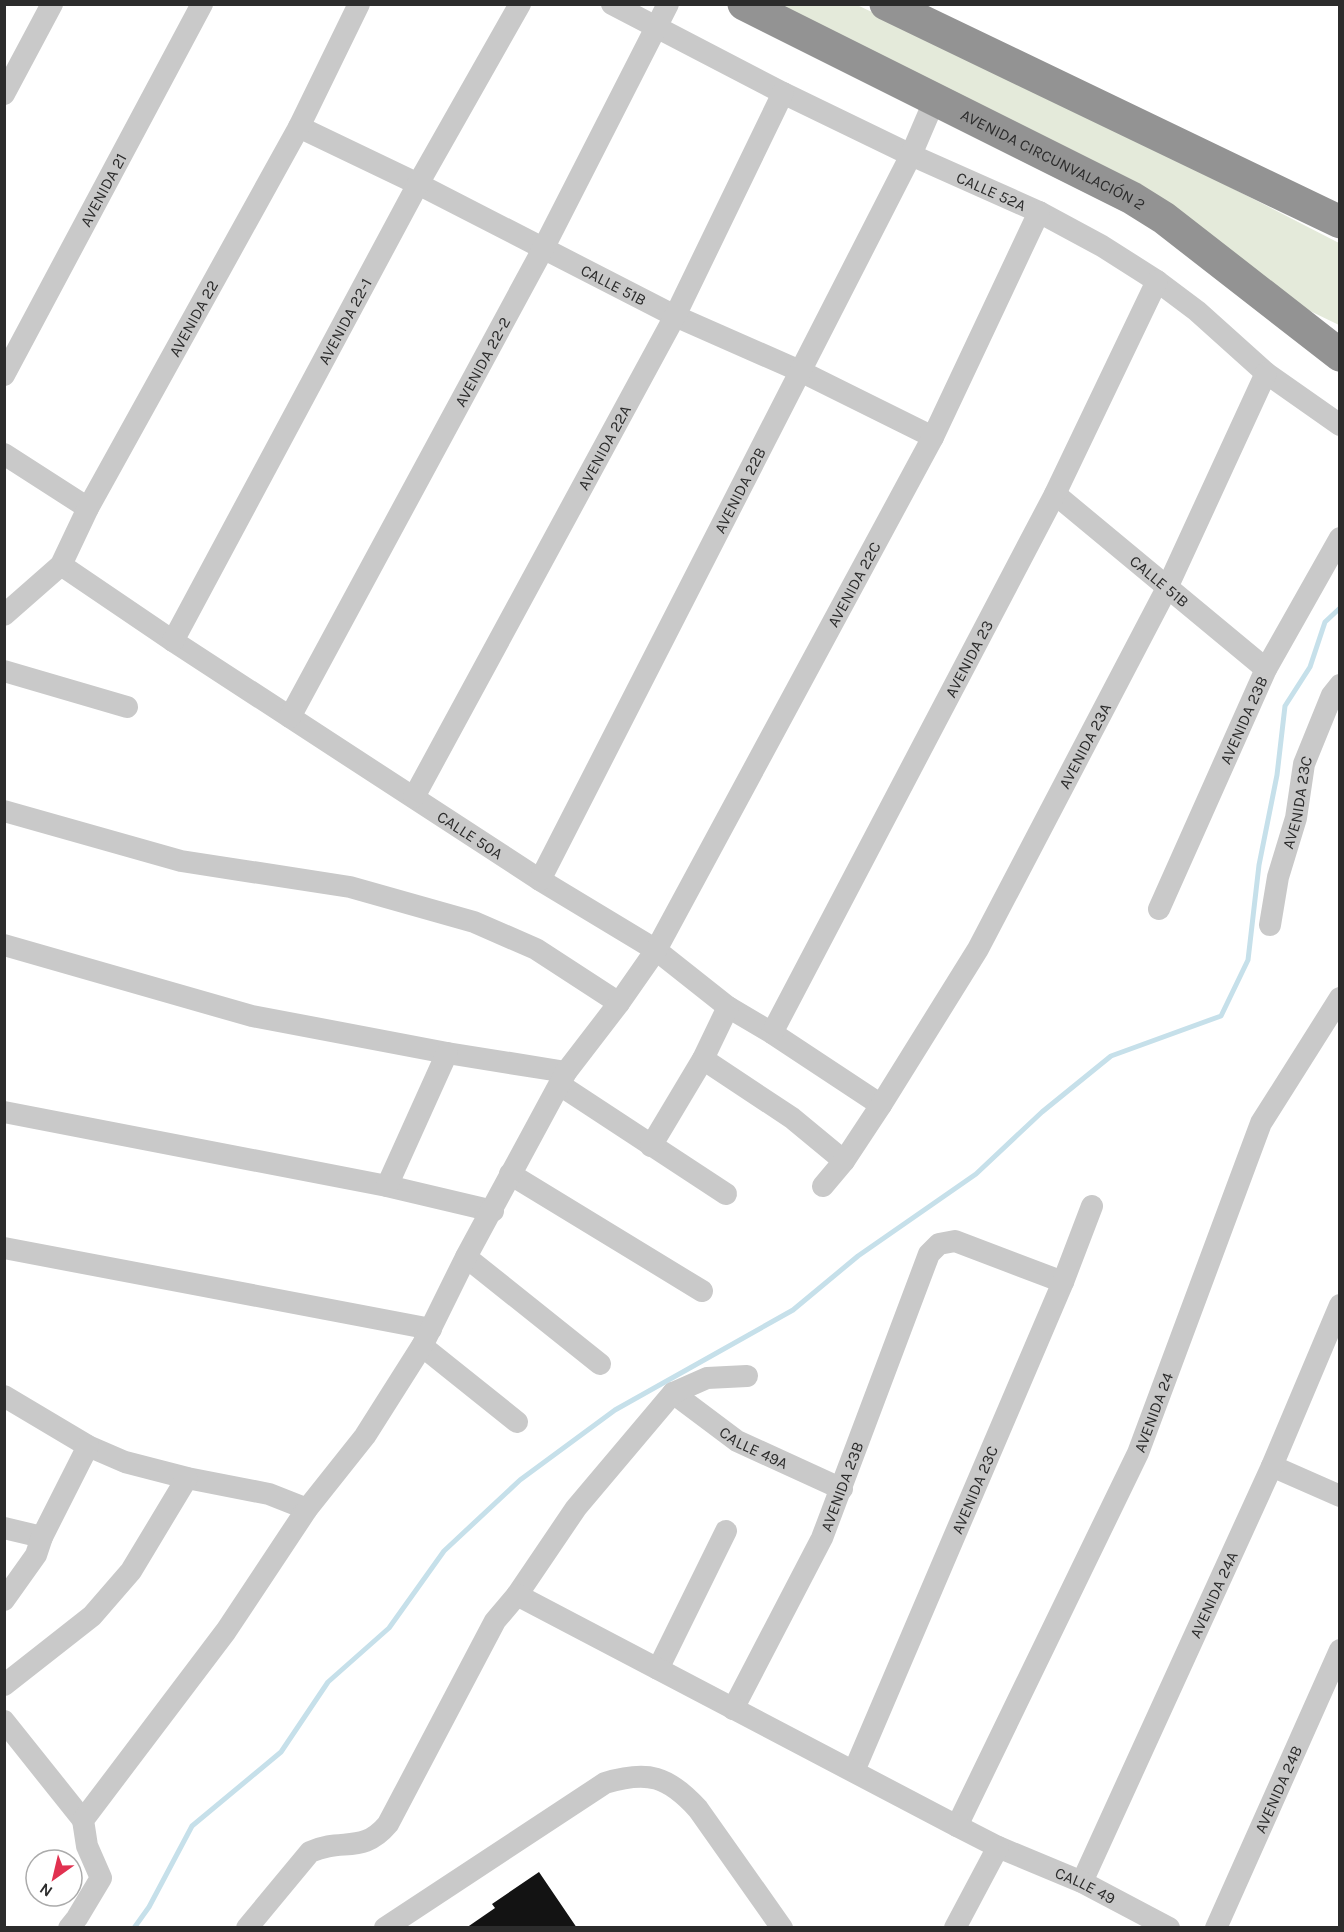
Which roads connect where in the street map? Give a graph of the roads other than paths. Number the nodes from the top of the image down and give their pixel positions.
1 (52, 4) edge
2 (202, 4) edge
3 (359, 4) edge
4 (520, 4) edge
5 (612, 4) edge
6 (668, 4) edge
7 (744, 4) edge
8 (886, 4) edge
9 (657, 27) junction
10 (783, 93) junction
11 (4, 94) edge
12 (935, 99) junction
13 (299, 127) junction
14 (911, 155) junction
15 (418, 184) junction
16 (1039, 212) junction
17 (1340, 222) edge
18 (543, 249) junction
19 (1157, 280) junction
20 (675, 316) junction
21 (1292, 317) junction
22 (1340, 334) edge
23 (1340, 355) edge
24 (800, 371) junction
25 (1266, 373) junction
26 (4, 375) edge
27 (1340, 425) edge
28 (933, 437) junction
29 (4, 454) edge
30 (1055, 494) junction
31 (88, 508) junction
32 (1340, 538) edge
33 (61, 565) junction
34 (1167, 588) junction
35 (4, 615) edge
36 (173, 641) junction
37 (1266, 669) junction
38 (4, 671) edge
39 (1340, 685) edge
40 (127, 707) dead end
41 (290, 717) junction
42 (414, 797) junction
43 (4, 811) edge
44 (540, 880) junction
45 (1159, 909) dead end
46 (1270, 925) dead end
47 (4, 945) edge
48 (656, 950) junction
49 (1340, 998) edge
50 (619, 1003) junction
51 (728, 1007) junction
52 (772, 1033) junction
53 (447, 1053) junction
54 (703, 1059) junction
55 (563, 1079) junction
56 (881, 1105) junction
57 (4, 1112) edge
58 (651, 1146) junction
59 (844, 1161) junction
60 (510, 1174) junction
61 (387, 1186) junction
62 (823, 1186) dead end
63 (726, 1194) dead end
64 (1092, 1206) dead end
65 (493, 1211) junction
66 (4, 1248) edge
67 (466, 1257) junction
68 (1063, 1282) junction
69 (702, 1291) dead end
70 (1340, 1305) edge
71 (426, 1337) junction
72 (600, 1364) dead end
73 (747, 1376) dead end
74 (673, 1393) junction
75 (4, 1396) edge
76 (517, 1422) dead end
77 (88, 1446) junction
78 (1272, 1467) junction
79 (187, 1478) junction
80 (842, 1489) junction
81 (1340, 1496) edge
82 (308, 1509) junction
83 (4, 1528) edge
84 (726, 1531) dead end
85 (42, 1537) junction
86 (518, 1595) junction
87 (4, 1600) edge
88 (1340, 1650) edge
89 (658, 1669) junction
90 (4, 1685) edge
91 (733, 1709) junction
92 (4, 1721) edge
93 (854, 1771) junction
94 (83, 1820) junction
95 (957, 1827) junction
96 (998, 1847) junction
97 (1082, 1882) junction
98 (69, 1928) edge
99 (247, 1928) edge
100 (385, 1928) edge
101 (782, 1928) edge
102 (955, 1928) edge
103 (1169, 1928) edge
104 (1216, 1928) edge

1 - 11 street
2 - 26 street, AVENIDA 21
3 - 13 street, AVENIDA 22
4 - 15 street, AVENIDA 22-1
5 - 9 street, CALLE 52A
6 - 9 street, AVENIDA 22-2
7 - 12 highway, AVENIDA CIRCUNVALACIÓN 2
8 - 17 highway
9 - 10 street, CALLE 52A
9 - 18 street, AVENIDA 22-2
10 - 14 street, CALLE 52A
10 - 20 street, AVENIDA 22A
12 - 14 street, AVENIDA 22B
12 - 21 highway, AVENIDA CIRCUNVALACIÓN 2
13 - 15 street, CALLE 51B
13 - 31 street, AVENIDA 22
14 - 16 street, CALLE 52A
14 - 24 street, AVENIDA 22B
15 - 18 street, CALLE 51B
15 - 36 street, AVENIDA 22-1
16 - 19 street, CALLE 52A
16 - 28 street, AVENIDA 22C
18 - 20 street, CALLE 51B
18 - 41 street, AVENIDA 22-2
19 - 25 street, CALLE 52A
19 - 30 street, AVENIDA 23
20 - 24 street, CALLE 51B
20 - 42 street, AVENIDA 22A
21 - 22 highway
21 - 23 highway, AVENIDA CIRCUNVALACIÓN 2
24 - 28 street, CALLE 51B
24 - 44 street, AVENIDA 22B
25 - 27 street, CALLE 52A
25 - 34 street, AVENIDA 23A
28 - 48 street, AVENIDA 22C
29 - 31 street
30 - 34 street, CALLE 51B
30 - 52 street, AVENIDA 23
31 - 33 street, AVENIDA 22
32 - 37 street, AVENIDA 23B
33 - 35 street, AVENIDA 22
33 - 36 street, CALLE 50A
34 - 37 street, CALLE 51B
34 - 56 street, AVENIDA 23A
36 - 41 street, CALLE 50A
37 - 45 street, AVENIDA 23B
38 - 40 street
39 - 46 street, AVENIDA 23C
41 - 42 street, CALLE 50A
42 - 44 street, CALLE 50A
43 - 50 street
44 - 48 street, CALLE 50A
47 - 53 street
48 - 50 street, AVENIDA 22C
48 - 51 street, CALLE 50A
49 - 95 street, AVENIDA 24
50 - 55 street, AVENIDA 22C
51 - 52 street, CALLE 50A
51 - 54 street
52 - 56 street, CALLE 50A
53 - 55 street
53 - 61 street
54 - 58 street
54 - 59 street
55 - 58 street
55 - 60 street, AVENIDA 22C
56 - 59 street, AVENIDA 23A
57 - 61 street
58 - 63 street
59 - 62 street, AVENIDA 23A
60 - 65 street, AVENIDA 22C
60 - 69 street
61 - 65 street
64 - 68 street, AVENIDA 23C
65 - 67 street, AVENIDA 22C
66 - 71 street
67 - 71 street, AVENIDA 22C
67 - 72 street
68 - 80 street, AVENIDA 23B
68 - 93 street, AVENIDA 23C
70 - 78 street, AVENIDA 24A
71 - 76 street
71 - 82 street, AVENIDA 22C
73 - 74 street
74 - 80 street, CALLE 49A
74 - 86 street
75 - 77 street
77 - 79 street
77 - 85 street
78 - 81 street
78 - 97 street, AVENIDA 24A
79 - 82 street
79 - 90 street
80 - 91 street, AVENIDA 23B
82 - 94 street, AVENIDA 22C
83 - 85 street
84 - 89 street
85 - 87 street
86 - 89 street, CALLE 49
86 - 99 street
88 - 104 street, AVENIDA 24B
89 - 91 street, CALLE 49
91 - 93 street, CALLE 49
92 - 94 street
93 - 95 street, CALLE 49
94 - 98 street
95 - 96 street, CALLE 49
96 - 97 street, CALLE 49
96 - 102 street
97 - 103 street, CALLE 49
100 - 101 street

